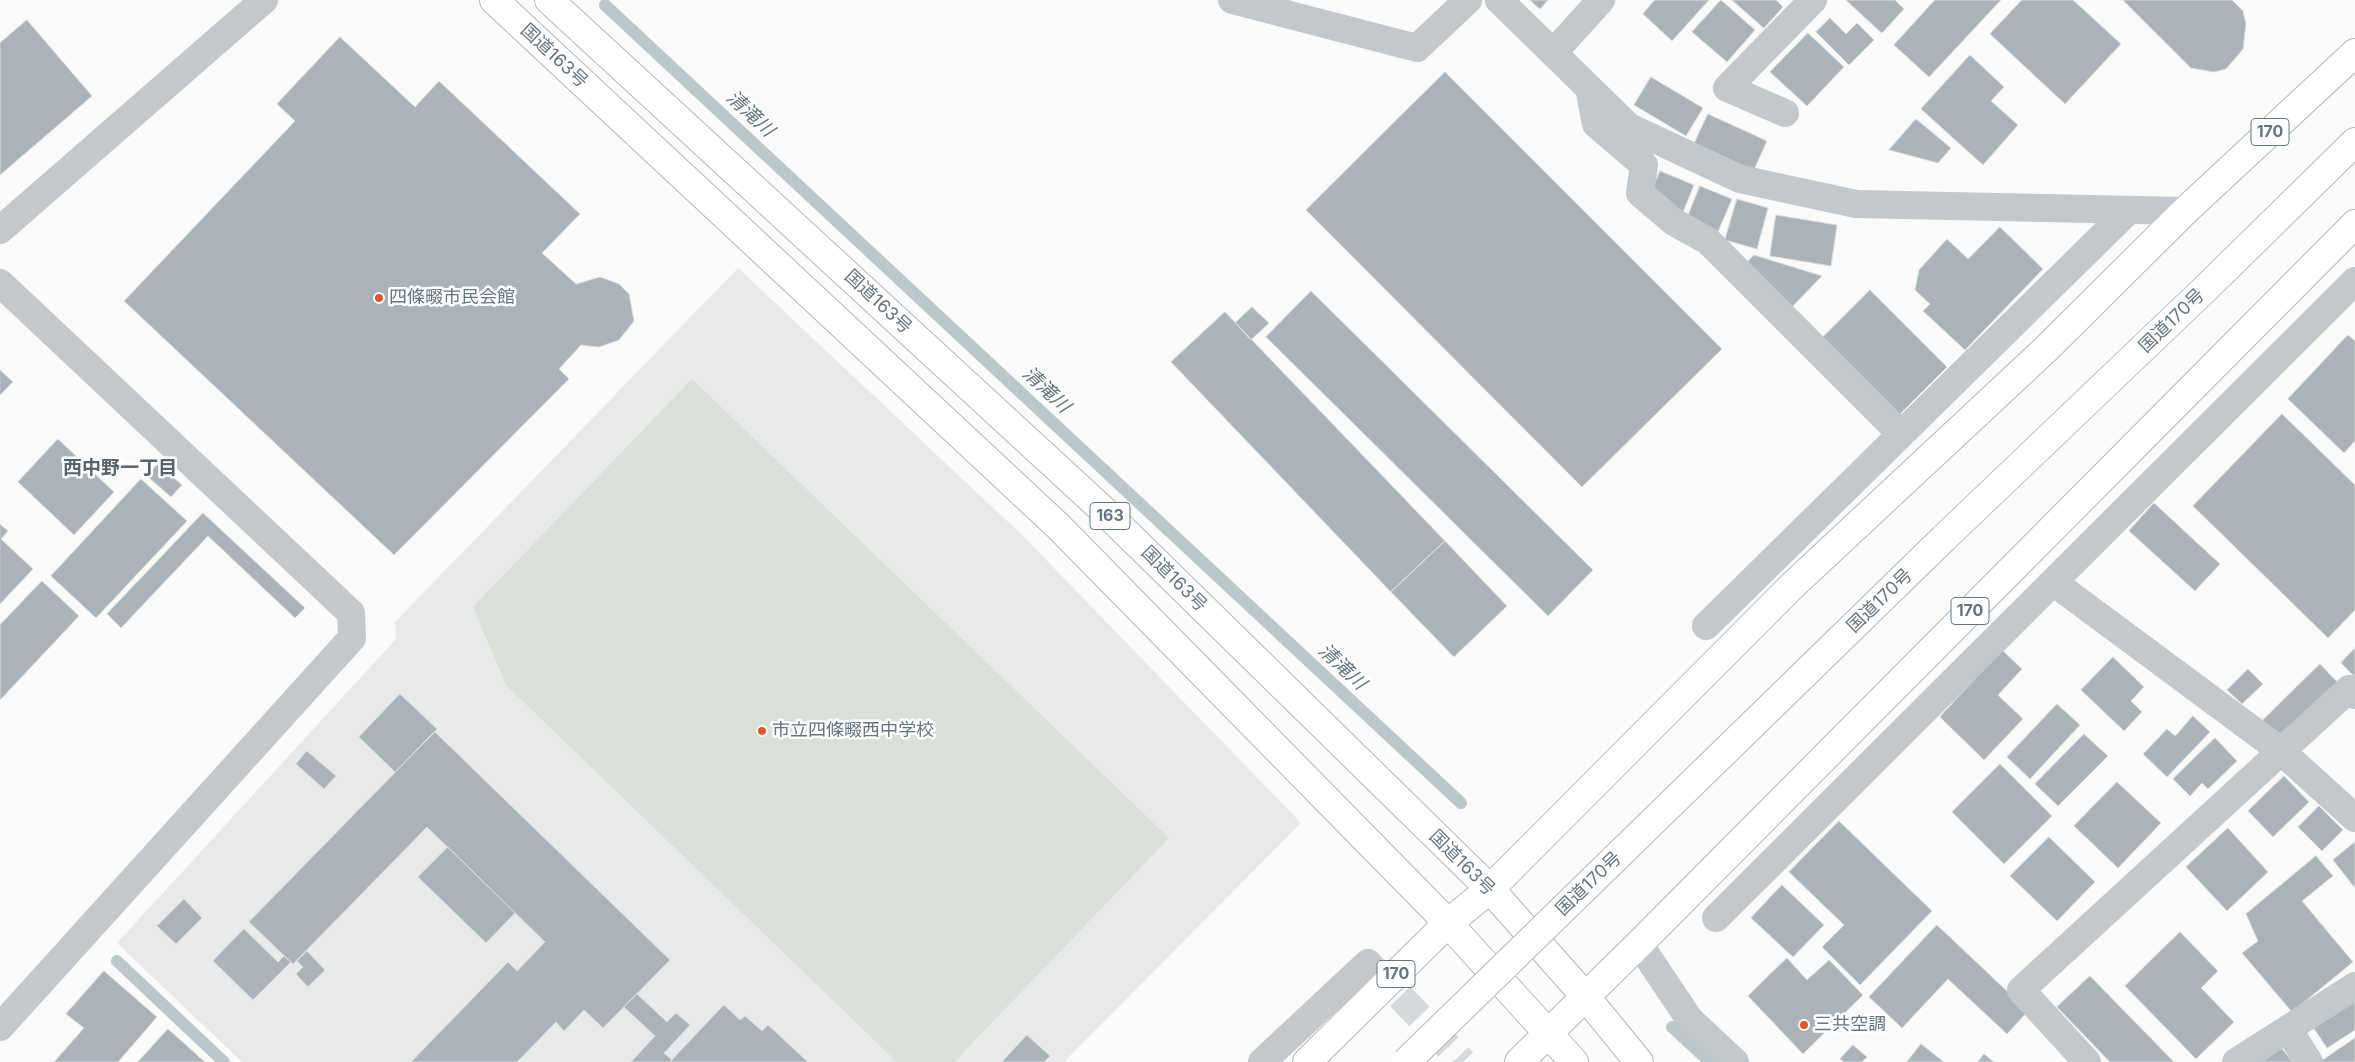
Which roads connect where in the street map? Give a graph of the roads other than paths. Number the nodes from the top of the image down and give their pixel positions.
1 (264, 0) edge
2 (494, 0) edge
3 (1232, 0) edge
4 (1468, 0) edge
5 (1499, 0) edge
6 (1601, 0) edge
7 (1813, 0) edge
8 (561, 4) edge
9 (1553, 53) junction
10 (2355, 53) edge
11 (1589, 88) junction
12 (1785, 113) dead end
13 (2355, 142) edge
14 (2129, 210) junction
15 (2185, 211) junction
16 (2355, 224) edge
17 (0, 230) edge
18 (2355, 281) edge
19 (0, 283) edge
20 (1901, 434) junction
21 (2053, 582) junction
22 (1706, 626) dead end
23 (2355, 695) edge
24 (2281, 751) junction
25 (2355, 818) edge
26 (1490, 890) junction
27 (1716, 918) dead end
28 (1448, 923) junction
29 (1639, 944) junction
30 (1368, 963) dead end
31 (2355, 986) edge
32 (1585, 996) junction
33 (0, 1027) edge
34 (2288, 1029) junction
35 (1548, 1034) junction
36 (1262, 1062) edge
37 (1306, 1062) edge
38 (1406, 1062) edge
39 (1519, 1062) edge
40 (1574, 1062) edge
41 (1640, 1062) edge
42 (1734, 1062) edge
43 (2087, 1062) edge
44 (2236, 1062) edge
45 (2308, 1062) edge

1 - 17 street
2 - 28 highway, 国道163号 / 163
3 - 4 street
5 - 9 street
6 - 9 street
7 - 12 street
8 - 26 highway, 国道163号 / 163
9 - 11 street
10 - 15 highway, 170
11 - 14 street
11 - 20 street
13 - 38 highway, 国道170号, bridge
14 - 15 street
14 - 20 street
15 - 26 highway, 170
16 - 29 highway, 170
18 - 21 street
19 - 33 street
20 - 22 street
21 - 24 street
21 - 27 street
23 - 24 street
24 - 25 street
24 - 43 street
26 - 28 highway, 170
26 - 32 highway, 国道163号 / 163
28 - 35 highway, 国道163号 / 163
28 - 37 highway, 170
29 - 32 highway, 170
29 - 42 street
30 - 36 street
31 - 34 street
32 - 35 highway, 170
32 - 41 highway, 国道163号 / 163
34 - 44 street
34 - 45 street
35 - 39 highway, 170
35 - 40 highway, 国道163号 / 163

